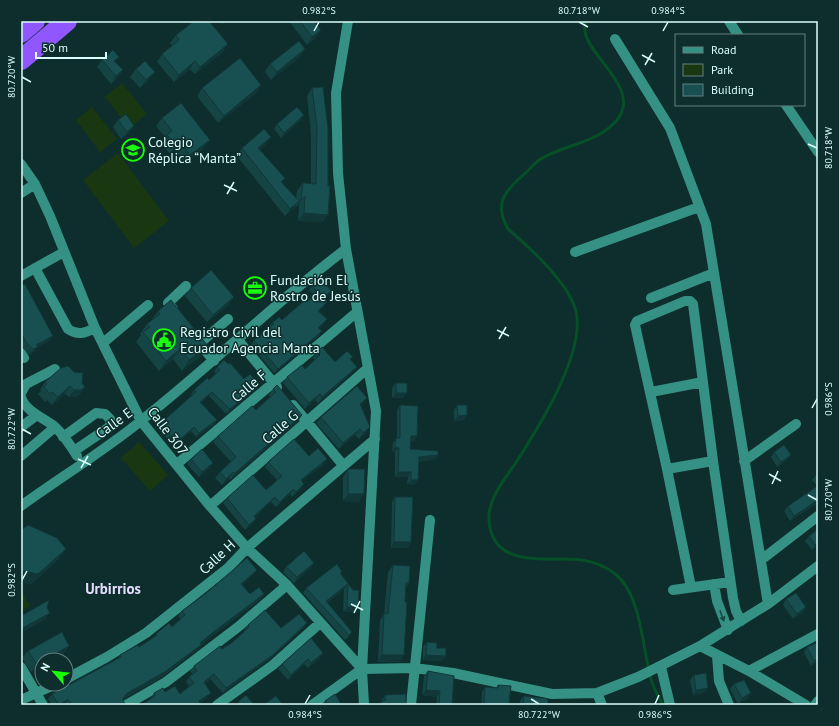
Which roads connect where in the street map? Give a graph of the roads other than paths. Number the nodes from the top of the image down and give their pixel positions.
1 (35, 21) edge
2 (67, 21) edge
3 (348, 21) edge
4 (729, 21) edge
5 (21, 33) edge
6 (737, 34) edge
7 (615, 39) dead end
8 (21, 60) edge
9 (787, 106) edge
10 (818, 152) edge
11 (21, 164) edge
12 (35, 184) junction
13 (21, 193) edge
14 (699, 207) junction
15 (346, 249) junction
16 (64, 252) junction
17 (575, 252) dead end
18 (34, 268) junction
19 (714, 272) junction
20 (21, 276) edge
21 (186, 286) dead end
22 (651, 298) dead end
23 (148, 305) dead end
24 (357, 312) junction
25 (228, 318) dead end
26 (181, 320) edge
27 (95, 328) junction
28 (191, 332) edge
29 (238, 340) junction
30 (103, 343) junction
31 (200, 343) junction
32 (214, 361) junction
33 (368, 368) junction
34 (55, 369) dead end
35 (703, 382) junction
36 (274, 383) junction
37 (21, 392) edge
38 (651, 392) junction
39 (21, 397) edge
40 (37, 415) junction
41 (141, 421) junction
42 (307, 422) junction
43 (796, 424) dead end
44 (21, 427) edge
45 (55, 427) junction
46 (63, 437) junction
47 (374, 439) junction
48 (74, 451) junction
49 (21, 456) edge
50 (713, 460) junction
51 (744, 461) junction
52 (82, 463) junction
53 (176, 464) junction
54 (343, 465) junction
55 (667, 469) junction
56 (21, 506) edge
57 (210, 506) junction
58 (818, 516) edge
59 (430, 520) dead end
60 (247, 548) junction
61 (760, 560) junction
62 (818, 566) edge
63 (730, 582) junction
64 (714, 584) junction
65 (287, 585) junction
66 (691, 587) junction
67 (673, 590) dead end
68 (768, 604) junction
69 (741, 621) junction
70 (320, 622) junction
71 (728, 630) junction
72 (818, 634) edge
73 (700, 646) junction
74 (717, 656) junction
75 (661, 666) junction
76 (21, 667) edge
77 (414, 668) junction
78 (362, 669) junction
79 (749, 672) junction
80 (74, 675) edge
81 (41, 692) edge
82 (598, 693) junction
83 (37, 694) junction
84 (21, 700) edge
85 (818, 701) edge
86 (43, 705) edge
87 (126, 705) edge
88 (217, 705) edge
89 (312, 705) edge
90 (364, 705) edge
91 (411, 705) edge
92 (602, 705) edge
93 (670, 705) edge
94 (729, 705) edge
95 (806, 705) edge
96 (815, 705) edge

1 - 5 highway
2 - 8 highway
3 - 15 street
4 - 6 street
7 - 14 street
9 - 10 street
11 - 12 street, Calle 307
12 - 13 street
12 - 16 street, Calle 307
14 - 17 street
14 - 19 street
15 - 24 street
15 - 29 street, Calle E
16 - 18 street
16 - 27 street, Calle 307
18 - 20 street
18 - 27 street
19 - 22 street
19 - 51 street
21 - 26 street
23 - 30 street
24 - 33 street
24 - 36 street, Calle F
25 - 31 street
27 - 30 street, Calle 307
28 - 31 street
29 - 32 street, Calle E
29 - 36 street
30 - 41 street, Calle 307
31 - 32 street
32 - 41 street, Calle E
33 - 42 street, Calle G
33 - 47 street
34 - 37 street
35 - 38 street
35 - 38 street
35 - 50 street
36 - 42 street
36 - 53 street, Calle F
38 - 55 street
39 - 40 street
40 - 44 street
40 - 45 street
41 - 52 street, Calle E
41 - 53 street, Calle 307
42 - 54 street
42 - 57 street, Calle G
43 - 51 street
45 - 46 street
45 - 49 street
46 - 48 street
46 - 48 street
47 - 54 street, Calle H
47 - 78 street
48 - 52 street
50 - 55 street
50 - 63 street
51 - 61 street
52 - 56 street, Calle E
53 - 57 street, Calle 307
54 - 60 street, Calle H
55 - 66 street
57 - 60 street, Calle 307
58 - 61 street
59 - 77 street
60 - 65 street, Calle 307
60 - 80 street, Calle H
61 - 68 street
62 - 68 street
63 - 64 street
63 - 69 street
64 - 66 street
64 -> 71 street
65 - 70 street, Calle 307
65 - 87 street
66 - 67 street
68 - 69 street
69 - 71 street
70 - 78 street, Calle 307
70 - 88 street
71 - 73 street
72 - 79 street
73 - 74 street
73 - 75 street
74 - 79 street
74 - 94 street
75 - 82 street
75 - 93 street
76 - 83 street
77 - 78 street
77 - 82 street
77 - 91 street
78 - 89 street
78 - 90 street
79 - 95 street
81 - 83 street
82 - 92 street
83 - 84 street
83 - 86 street
85 - 96 street

